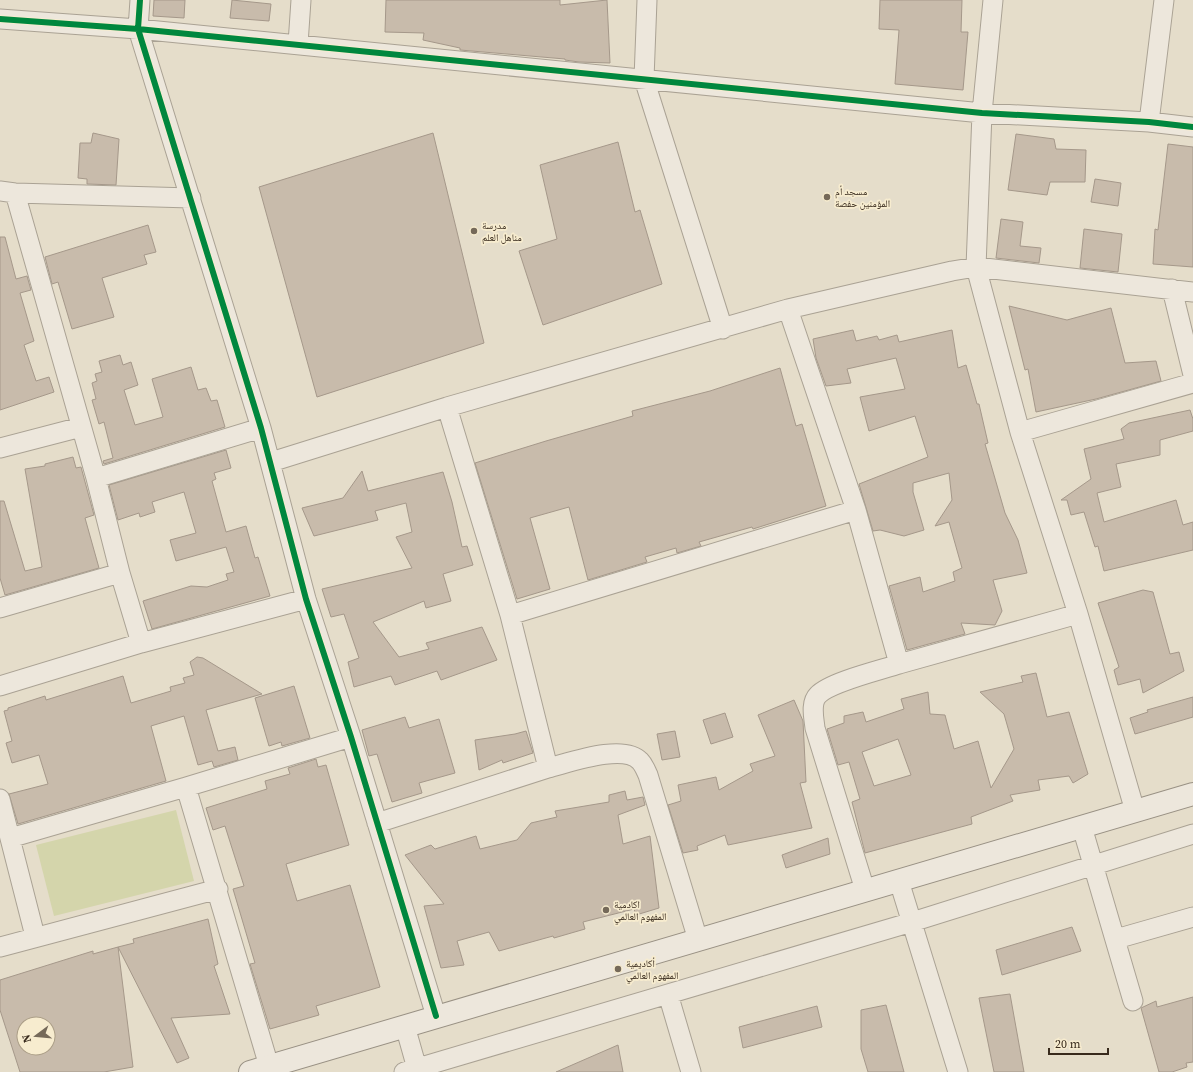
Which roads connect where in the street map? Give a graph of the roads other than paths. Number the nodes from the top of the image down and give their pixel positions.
1 (140, 0) edge
2 (301, 0) edge
3 (647, 0) edge
4 (993, 0) edge
5 (1164, 0) edge
6 (0, 19) edge
7 (138, 29) junction
8 (298, 44) junction
9 (644, 79) junction
10 (982, 113) junction
11 (1149, 122) junction
12 (1193, 126) edge
13 (8, 192) edge
14 (191, 198) junction
15 (976, 267) junction
16 (1172, 289) junction
17 (1193, 292) edge
18 (788, 309) junction
19 (723, 329) junction
20 (1193, 375) edge
21 (1193, 383) edge
22 (447, 407) junction
23 (81, 427) junction
24 (261, 428) junction
25 (1020, 432) junction
26 (0, 448) edge
27 (271, 462) junction
28 (96, 478) junction
29 (856, 510) junction
30 (120, 573) junction
31 (306, 600) junction
32 (0, 608) edge
33 (510, 614) junction
34 (1078, 614) junction
35 (142, 643) junction
36 (899, 664) junction
37 (0, 686) edge
38 (351, 737) junction
39 (548, 768) junction
40 (186, 787) junction
41 (1193, 794) edge
42 (0, 799) edge
43 (1135, 811) junction
44 (377, 823) junction
45 (1082, 827) junction
46 (1193, 834) edge
47 (10, 838) junction
48 (1094, 865) junction
49 (899, 880) junction
50 (218, 889) junction
51 (865, 890) junction
52 (1193, 917) edge
53 (912, 922) junction
54 (35, 936) junction
55 (1116, 939) junction
56 (698, 940) junction
57 (0, 947) edge
58 (668, 994) junction
59 (1133, 1001) dead end
60 (436, 1016) junction
61 (405, 1026) junction
62 (259, 1069) edge
63 (413, 1071) edge
64 (691, 1072) edge
65 (958, 1072) edge

1 - 7 street
2 - 8 street
3 - 9 street
4 - 10 street
5 - 11 street
6 - 7 street
7 - 8 street
7 - 14 street
8 - 9 street
9 - 10 street
9 - 19 street
10 - 11 street
10 - 15 street
11 - 12 street
13 - 14 street
13 - 23 street
14 - 24 street
15 - 16 street
15 - 18 street
15 - 25 street
16 - 17 street
16 - 20 street
18 - 19 street
18 - 29 street
19 - 22 street
21 - 25 street
22 - 27 street
22 - 33 street
23 - 26 street
23 - 28 street
24 - 27 street
24 - 28 street
25 - 34 street
27 - 31 street
28 - 30 street
29 - 33 street
29 - 36 street
30 - 32 street
30 - 35 street
31 - 35 street
31 - 38 street
33 - 39 street
34 - 36 street
34 - 43 street
35 - 37 street
36 - 51 street
38 - 40 street
38 - 44 street
39 - 44 street
39 - 56 street
40 - 47 street
40 - 50 street
41 - 43 main road
42 - 47 street
43 - 45 main road
44 - 60 street
45 - 48 street
45 - 49 main road
46 - 48 street
47 - 54 street
48 - 53 street
48 - 55 street
49 - 51 main road
49 - 53 street
50 - 54 street
50 - 62 street
51 - 56 main road
52 - 55 street
53 - 58 street
53 - 65 street
54 - 57 street
55 - 59 street
56 - 60 main road
58 - 63 street
58 - 64 street
60 - 61 main road
61 - 62 main road
61 - 63 street

